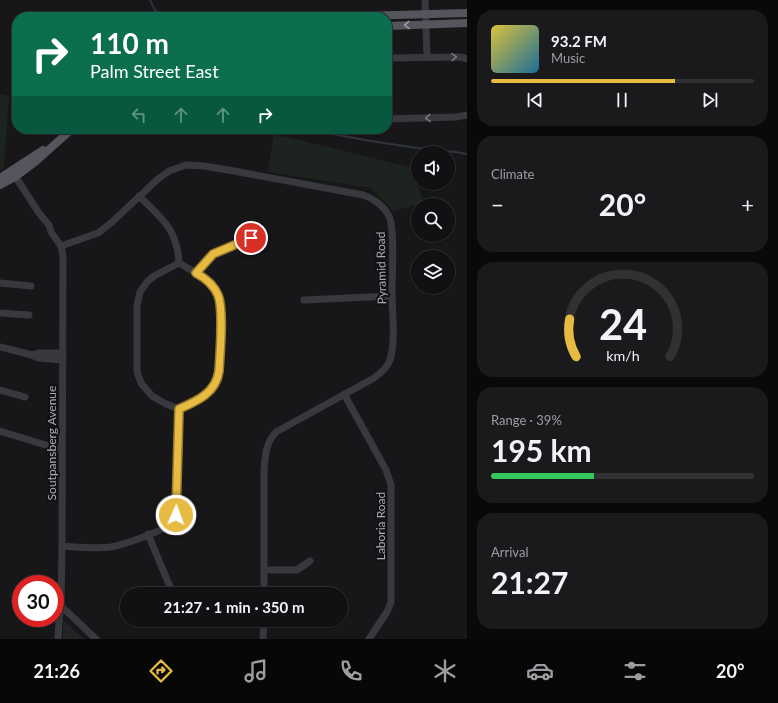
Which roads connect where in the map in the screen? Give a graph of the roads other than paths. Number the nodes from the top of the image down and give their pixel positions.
1 (425, 0) edge
2 (467, 13) edge
3 (426, 15) junction
4 (392, 16) edge
5 (467, 23) edge
6 (426, 25) junction
7 (392, 26) edge
8 (426, 57) junction
9 (392, 58) edge
10 (467, 59) edge
11 (467, 115) edge
12 (392, 119) edge
13 (66, 134) edge
14 (14, 174) junction
15 (0, 178) edge
16 (0, 185) edge
17 (139, 196) junction
18 (251, 238) dead end
19 (61, 246) junction
20 (179, 263) junction
21 (196, 273) junction
22 (0, 283) edge
23 (31, 286) dead end
24 (392, 296) junction
25 (304, 300) dead end
26 (0, 313) edge
27 (29, 315) dead end
28 (0, 347) edge
29 (63, 356) junction
30 (0, 390) edge
31 (344, 394) junction
32 (25, 397) dead end
33 (179, 409) junction
34 (0, 431) edge
35 (62, 450) junction
36 (148, 534) junction
37 (62, 546) junction
38 (310, 562) dead end
39 (264, 570) junction
40 (62, 575) edge
41 (170, 587) edge
42 (264, 587) edge
43 (64, 609) edge
44 (59, 627) edge
45 (264, 627) edge
46 (58, 639) edge
47 (96, 639) edge
48 (264, 639) edge
49 (369, 639) edge

1 - 3 street
2 - 3 main road
3 - 4 main road
3 - 6 street
5 - 6 main road
6 -> 7 main road
6 - 8 street
8 - 9 street
8 -> 10 street
11 -> 12 street
13 - 14 main road
14 - 15 main road
14 - 16 main road
14 - 19 street
17 - 19 street, Pyramid Road
17 - 20 street
17 - 24 street, Pyramid Road
18 - 21 street
19 - 29 street, Soutpansberg Avenue
20 - 21 street
20 - 33 street
21 - 33 street
22 - 23 street
24 - 25 street
24 - 31 street, Pyramid Road
26 - 27 street
28 - 29 street
29 - 35 street, Soutpansberg Avenue
30 - 32 street
31 - 39 street, Pyramid Road
31 - 49 street, Laboria Road
33 - 36 street
34 - 35 street
35 - 37 street, Soutpansberg Avenue
36 - 37 street
36 - 41 street
37 - 40 street, Soutpansberg Avenue
38 - 39 street
39 - 42 street, Pyramid Road
43 - 47 street
44 - 46 street, Soutpansberg Avenue
45 - 48 street

